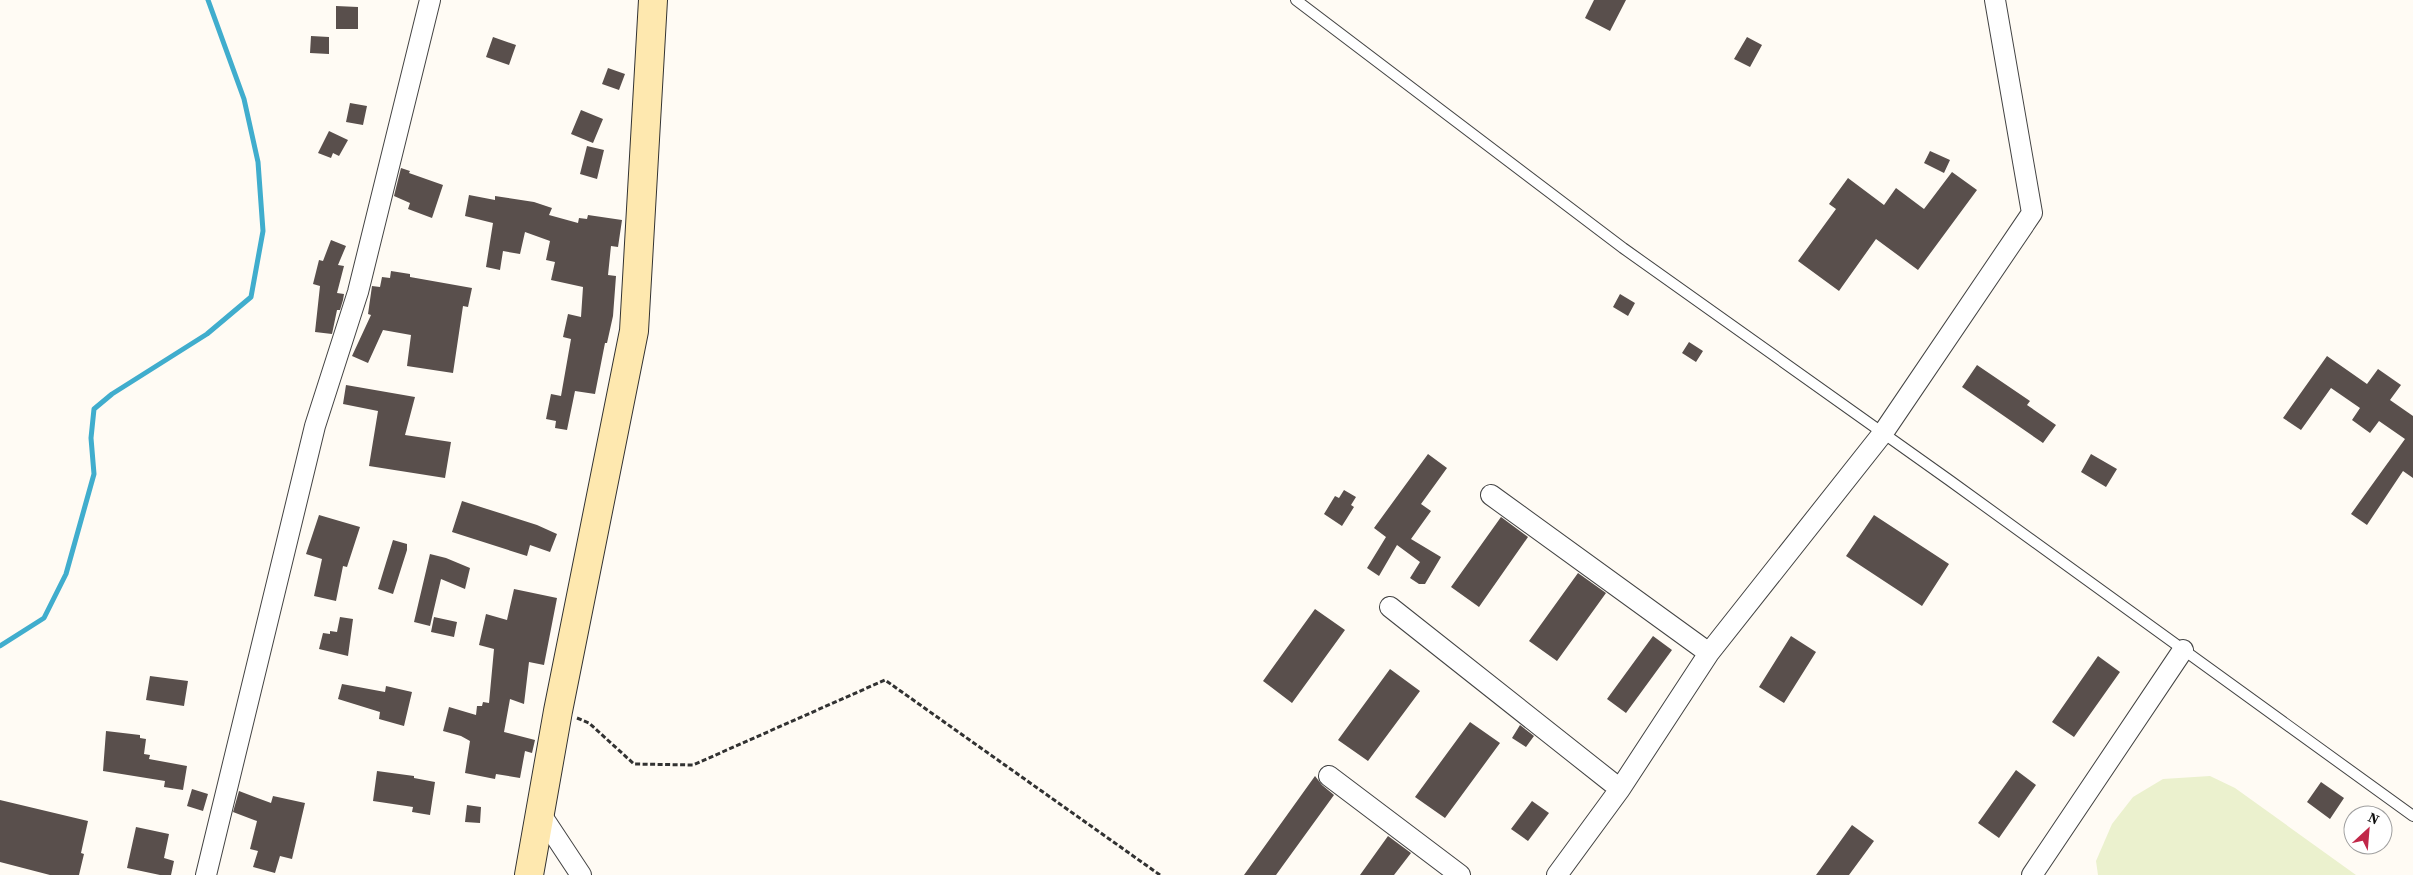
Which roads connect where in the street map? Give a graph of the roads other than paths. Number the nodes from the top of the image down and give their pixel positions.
1 (430, 0) edge
2 (653, 0) edge
3 (1296, 0) edge
4 (1995, 0) edge
5 (1882, 433) junction
6 (1491, 495) dead end
7 (1390, 608) dead end
8 (2183, 650) junction
9 (1709, 653) junction
10 (1329, 776) dead end
11 (1620, 789) junction
12 (540, 813) junction
13 (2413, 816) edge
14 (206, 875) edge
15 (529, 875) edge
16 (581, 875) edge
17 (1460, 875) edge
18 (1557, 875) edge
19 (2032, 875) edge

1 - 14 street
2 - 12 main road
3 - 5 lane
4 - 5 street
5 - 8 lane
5 - 9 street
6 - 9 street
7 - 11 street
8 - 13 lane
8 - 19 street
9 - 11 street
10 - 17 street
11 - 18 street
12 - 15 main road
12 - 16 street

